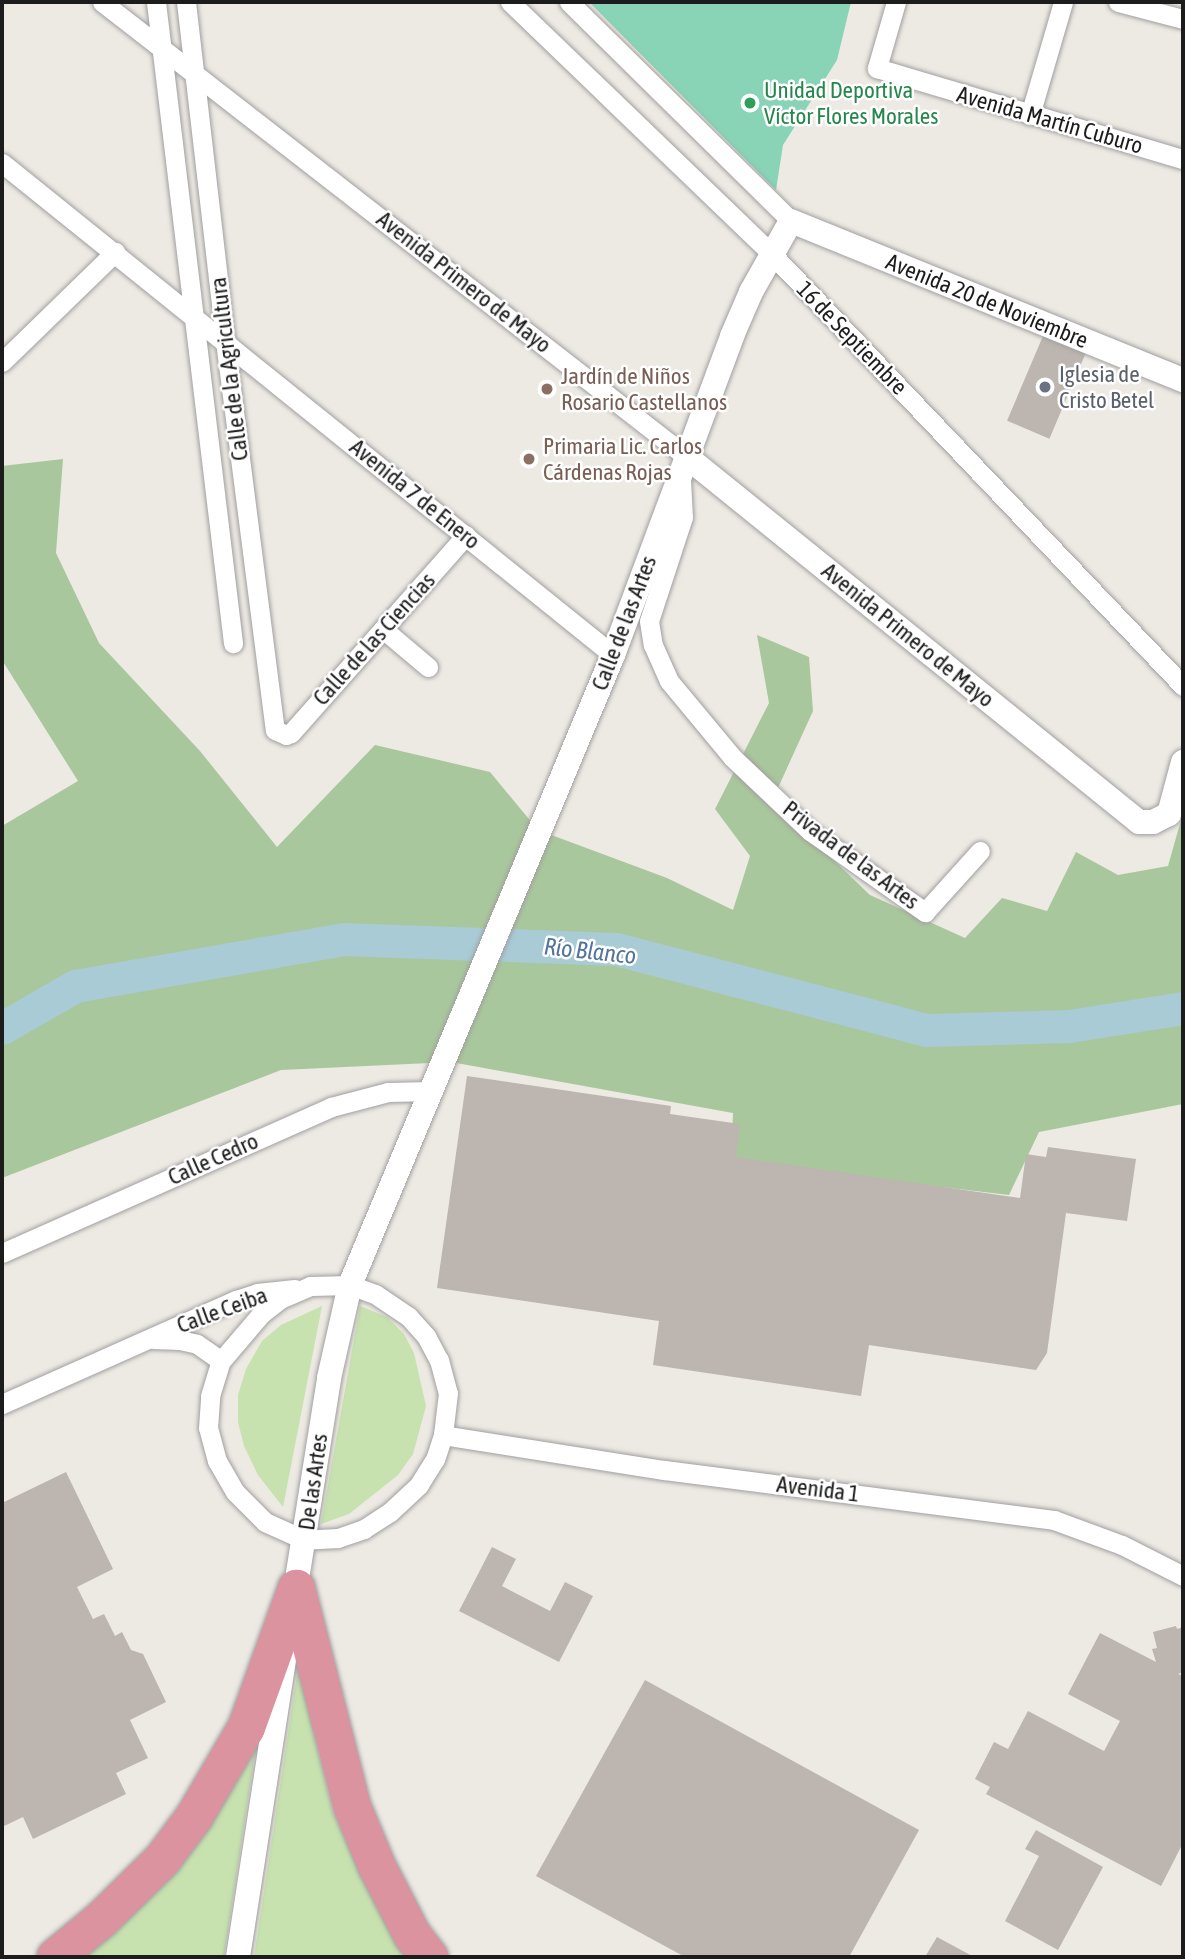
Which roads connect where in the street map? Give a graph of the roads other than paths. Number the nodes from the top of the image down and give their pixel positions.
1 (102, 2) edge
2 (156, 2) edge
3 (186, 2) edge
4 (510, 2) edge
5 (569, 2) edge
6 (896, 2) edge
7 (1063, 2) edge
8 (1118, 2) edge
9 (1183, 19) edge
10 (178, 61) junction
11 (1030, 115) junction
12 (1183, 159) edge
13 (2, 163) edge
14 (791, 221) junction
15 (116, 253) junction
16 (771, 253) junction
17 (210, 329) junction
18 (2, 362) edge
19 (1183, 380) edge
20 (684, 465) junction
21 (466, 535) junction
22 (383, 629) junction
23 (233, 642) dead end
24 (613, 655) junction
25 (428, 667) dead end
26 (1183, 686) edge
27 (280, 734) joint
28 (1183, 762) edge
29 (980, 851) dead end
30 (458, 1026) joint
31 (431, 1091) junction
32 (2, 1253) edge
33 (350, 1285) junction
34 (300, 1290) junction
35 (145, 1339) junction
36 (221, 1361) junction
37 (2, 1404) edge
38 (443, 1435) junction
39 (305, 1540) junction
40 (1183, 1576) edge
41 (296, 1588) junction
42 (55, 1957) edge
43 (238, 1957) edge
44 (429, 1957) edge

1 - 10 street, Avenida Primero de Mayo
2 - 10 street, Calle de la Agricultura
3 - 10 street, Calle de la Agricultura
4 - 16 street, 16 de Septiembre
5 - 14 street
6 - 11 street, Avenida Martín Cuburo
7 - 11 street
8 - 9 street
10 - 17 street, Calle de la Agricultura
10 - 17 street, Calle de la Agricultura
10 - 20 street, Avenida Primero de Mayo
11 - 12 street, Avenida Martín Cuburo
13 - 15 street, Avenida 7 de Enero
14 - 16 street, Calle de las Artes
14 - 19 street, Avenida 20 de Noviembre
15 - 17 street, Avenida 7 de Enero
15 - 18 street
16 - 20 street, Calle de las Artes
16 - 26 street, 16 de Septiembre
17 - 21 street, Avenida 7 de Enero
17 - 23 street, Calle de la Agricultura
17 - 27 street, Calle de la Agricultura
20 - 24 street, Calle de las Artes
20 - 28 street, Avenida Primero de Mayo
20 - 29 street, Privada de las Artes
21 - 22 street, Calle de las Ciencias
21 - 24 street, Avenida 7 de Enero
22 - 25 street
22 - 27 street, Calle de las Ciencias
24 - 30 street, Calle de las Artes
30 - 31 street, De las Artes
31 - 32 street, Calle Cedro
31 - 33 street, De las Artes
33 - 34 street, Calle Ceiba
33 - 38 street
33 - 39 street, De las Artes
34 - 35 street, Calle Ceiba
34 - 36 street
35 - 36 street, Calle Ceiba
35 - 37 street, Calle Ceiba
36 - 39 street
38 - 39 street
38 - 40 street, Avenida 1
39 - 41 street, De las Artes
41 - 42 highway
41 - 43 street, De las Artes
41 - 44 highway

